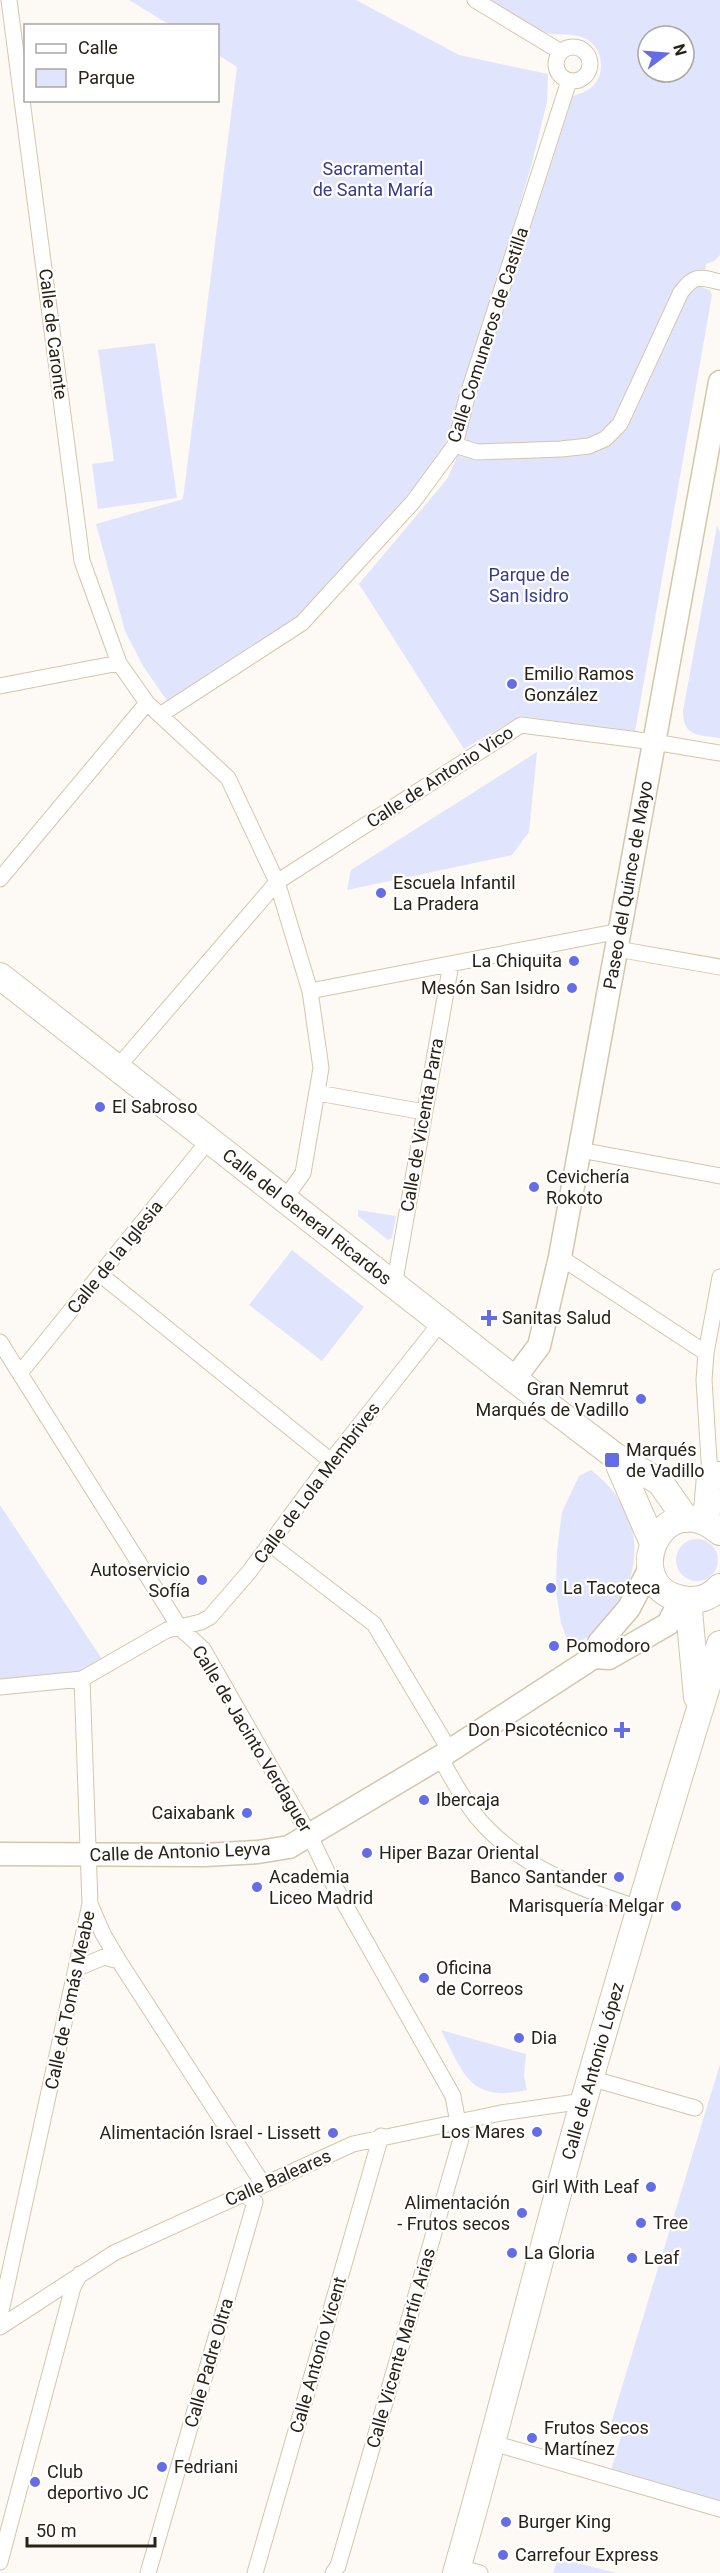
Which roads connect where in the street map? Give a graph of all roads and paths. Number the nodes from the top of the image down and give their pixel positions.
1 (9, 0) edge
2 (475, 0) edge
3 (561, 52) junction
4 (569, 81) junction
5 (720, 282) edge
6 (720, 382) edge
7 (455, 445) junction
8 (119, 663) junction
9 (0, 686) edge
10 (147, 703) junction
11 (160, 715) junction
12 (654, 742) junction
13 (720, 753) edge
14 (0, 879) edge
15 (277, 882) junction
16 (618, 940) junction
17 (451, 964) junction
18 (720, 967) edge
19 (0, 976) edge
20 (310, 991) junction
21 (117, 1068) junction
22 (318, 1093) junction
23 (424, 1112) junction
24 (209, 1140) junction
25 (580, 1150) junction
26 (720, 1176) edge
27 (284, 1200) junction
28 (560, 1257) junction
29 (101, 1275) junction
30 (720, 1277) edge
31 (394, 1286) junction
32 (441, 1322) junction
33 (0, 1342) edge
34 (706, 1353) junction
35 (20, 1373) junction
36 (514, 1379) junction
37 (615, 1456) junction
38 (331, 1461) junction
39 (715, 1475) edge
40 (704, 1524) edge
41 (270, 1544) junction
42 (651, 1556) junction
43 (720, 1587) edge
44 (687, 1600) junction
45 (180, 1628) junction
46 (720, 1637) edge
47 (720, 1644) edge
48 (594, 1657) junction
49 (82, 1679) junction
50 (0, 1687) edge
51 (698, 1709) junction
52 (445, 1754) junction
53 (310, 1836) junction
54 (0, 1854) edge
55 (87, 1854) junction
56 (90, 1904) junction
57 (639, 1908) junction
58 (119, 1961) junction
59 (78, 1968) junction
60 (587, 2090) junction
61 (695, 2108) dead end
62 (459, 2121) junction
63 (381, 2136) junction
64 (263, 2184) junction
65 (243, 2194) junction
66 (80, 2274) junction
67 (0, 2316) edge
68 (0, 2327) edge
69 (493, 2443) junction
70 (720, 2509) edge
71 (0, 2562) edge
72 (464, 2571) edge
73 (148, 2573) edge
74 (255, 2573) edge
75 (333, 2573) edge

1 - 8 street, Calle de Caronte
2 - 3 street
3 - 4 street
3 - 4 street
4 - 7 street, Calle Comuneros de Castilla
5 - 7 street
6 - 12 street, Paseo del Quince de Mayo
7 - 11 street, Calle Comuneros de Castilla
8 - 9 street
8 - 10 street, Calle de Caronte
10 - 11 street, Calle de Caronte
10 - 14 street
11 - 15 street, Calle de Caronte
12 - 13 street, Calle de Antonio Vico
12 - 15 street, Calle de Antonio Vico
12 - 16 street, Paseo del Quince de Mayo
15 - 20 street, Calle de Caronte
15 - 21 street, Calle de Antonio Vico
16 - 17 street
16 - 18 street
16 - 25 street, Paseo del Quince de Mayo
17 - 20 street
17 - 23 street, Calle de Vicenta Parra
19 - 21 main road, Calle del General Ricardos
20 - 22 street, Calle de Caronte
21 - 24 main road, Calle del General Ricardos
22 - 23 street
22 - 27 street, Calle de Caronte
23 - 31 street, Calle de Vicenta Parra
24 - 27 main road, Calle del General Ricardos
24 - 29 street, Calle de la Iglesia
25 - 26 street
25 - 28 street, Paseo del Quince de Mayo
27 - 31 main road, Calle del General Ricardos
28 - 34 street
28 - 36 street, Paseo del Quince de Mayo
29 - 35 street, Calle de la Iglesia
29 - 38 street
30 - 34 street
31 - 32 main road, Calle del General Ricardos
32 - 36 main road, Calle del General Ricardos
32 - 38 street, Calle de Lola Membrives
33 - 35 street, Calle de Jacinto Verdaguer
34 - 39 street
35 - 45 street, Calle de Jacinto Verdaguer
36 - 37 main road, Calle del General Ricardos
37 - 40 main road, Calle del General Ricardos
37 - 42 main road, Calle del General Ricardos
38 - 41 street, Calle de Lola Membrives
39 - 40 main road
40 - 42 main road
41 - 45 street, Calle de Lola Membrives
41 - 52 street
42 - 44 main road, Calle del General Ricardos
42 - 48 street, Calle de Antonio Leyva
43 - 44 main road
44 - 46 main road
44 - 48 street, Calle de Antonio Leyva
44 - 51 main road, Calle de Antonio López
45 - 49 street, Calle de Lola Membrives
45 - 53 street, Calle de Jacinto Verdaguer
47 - 51 main road, Calle de Antonio López
48 - 52 street, Calle de Antonio Leyva
49 - 50 street
49 - 55 street, Calle de Tomás Meabe
51 - 57 main road, Calle de Antonio López
52 - 53 street, Calle de Antonio Leyva
52 - 57 street
53 - 55 street, Calle de Antonio Leyva
53 - 62 street, Calle de Jacinto Verdaguer
54 - 55 street, Calle de Antonio Leyva
55 - 56 street, Calle de Tomás Meabe
56 - 58 street
56 - 59 street, Calle de Tomás Meabe
57 - 60 main road, Calle de Antonio López
58 - 59 street
58 - 64 street
59 - 67 street, Calle de Tomás Meabe
60 - 61 street
60 - 62 street, Calle Baleares
60 - 69 main road, Calle de Antonio López
62 - 63 street, Calle Baleares
62 - 75 street, Calle Vicente Martín Arias
63 - 64 street, Calle Baleares
63 - 74 street, Calle Antonio Vicent
64 - 65 street, Calle Baleares
65 - 66 street, Calle Baleares
65 - 73 street, Calle Padre Oltra
66 - 68 street, Calle Baleares
66 - 71 street
69 - 70 street
69 - 72 main road, Calle de Antonio López

